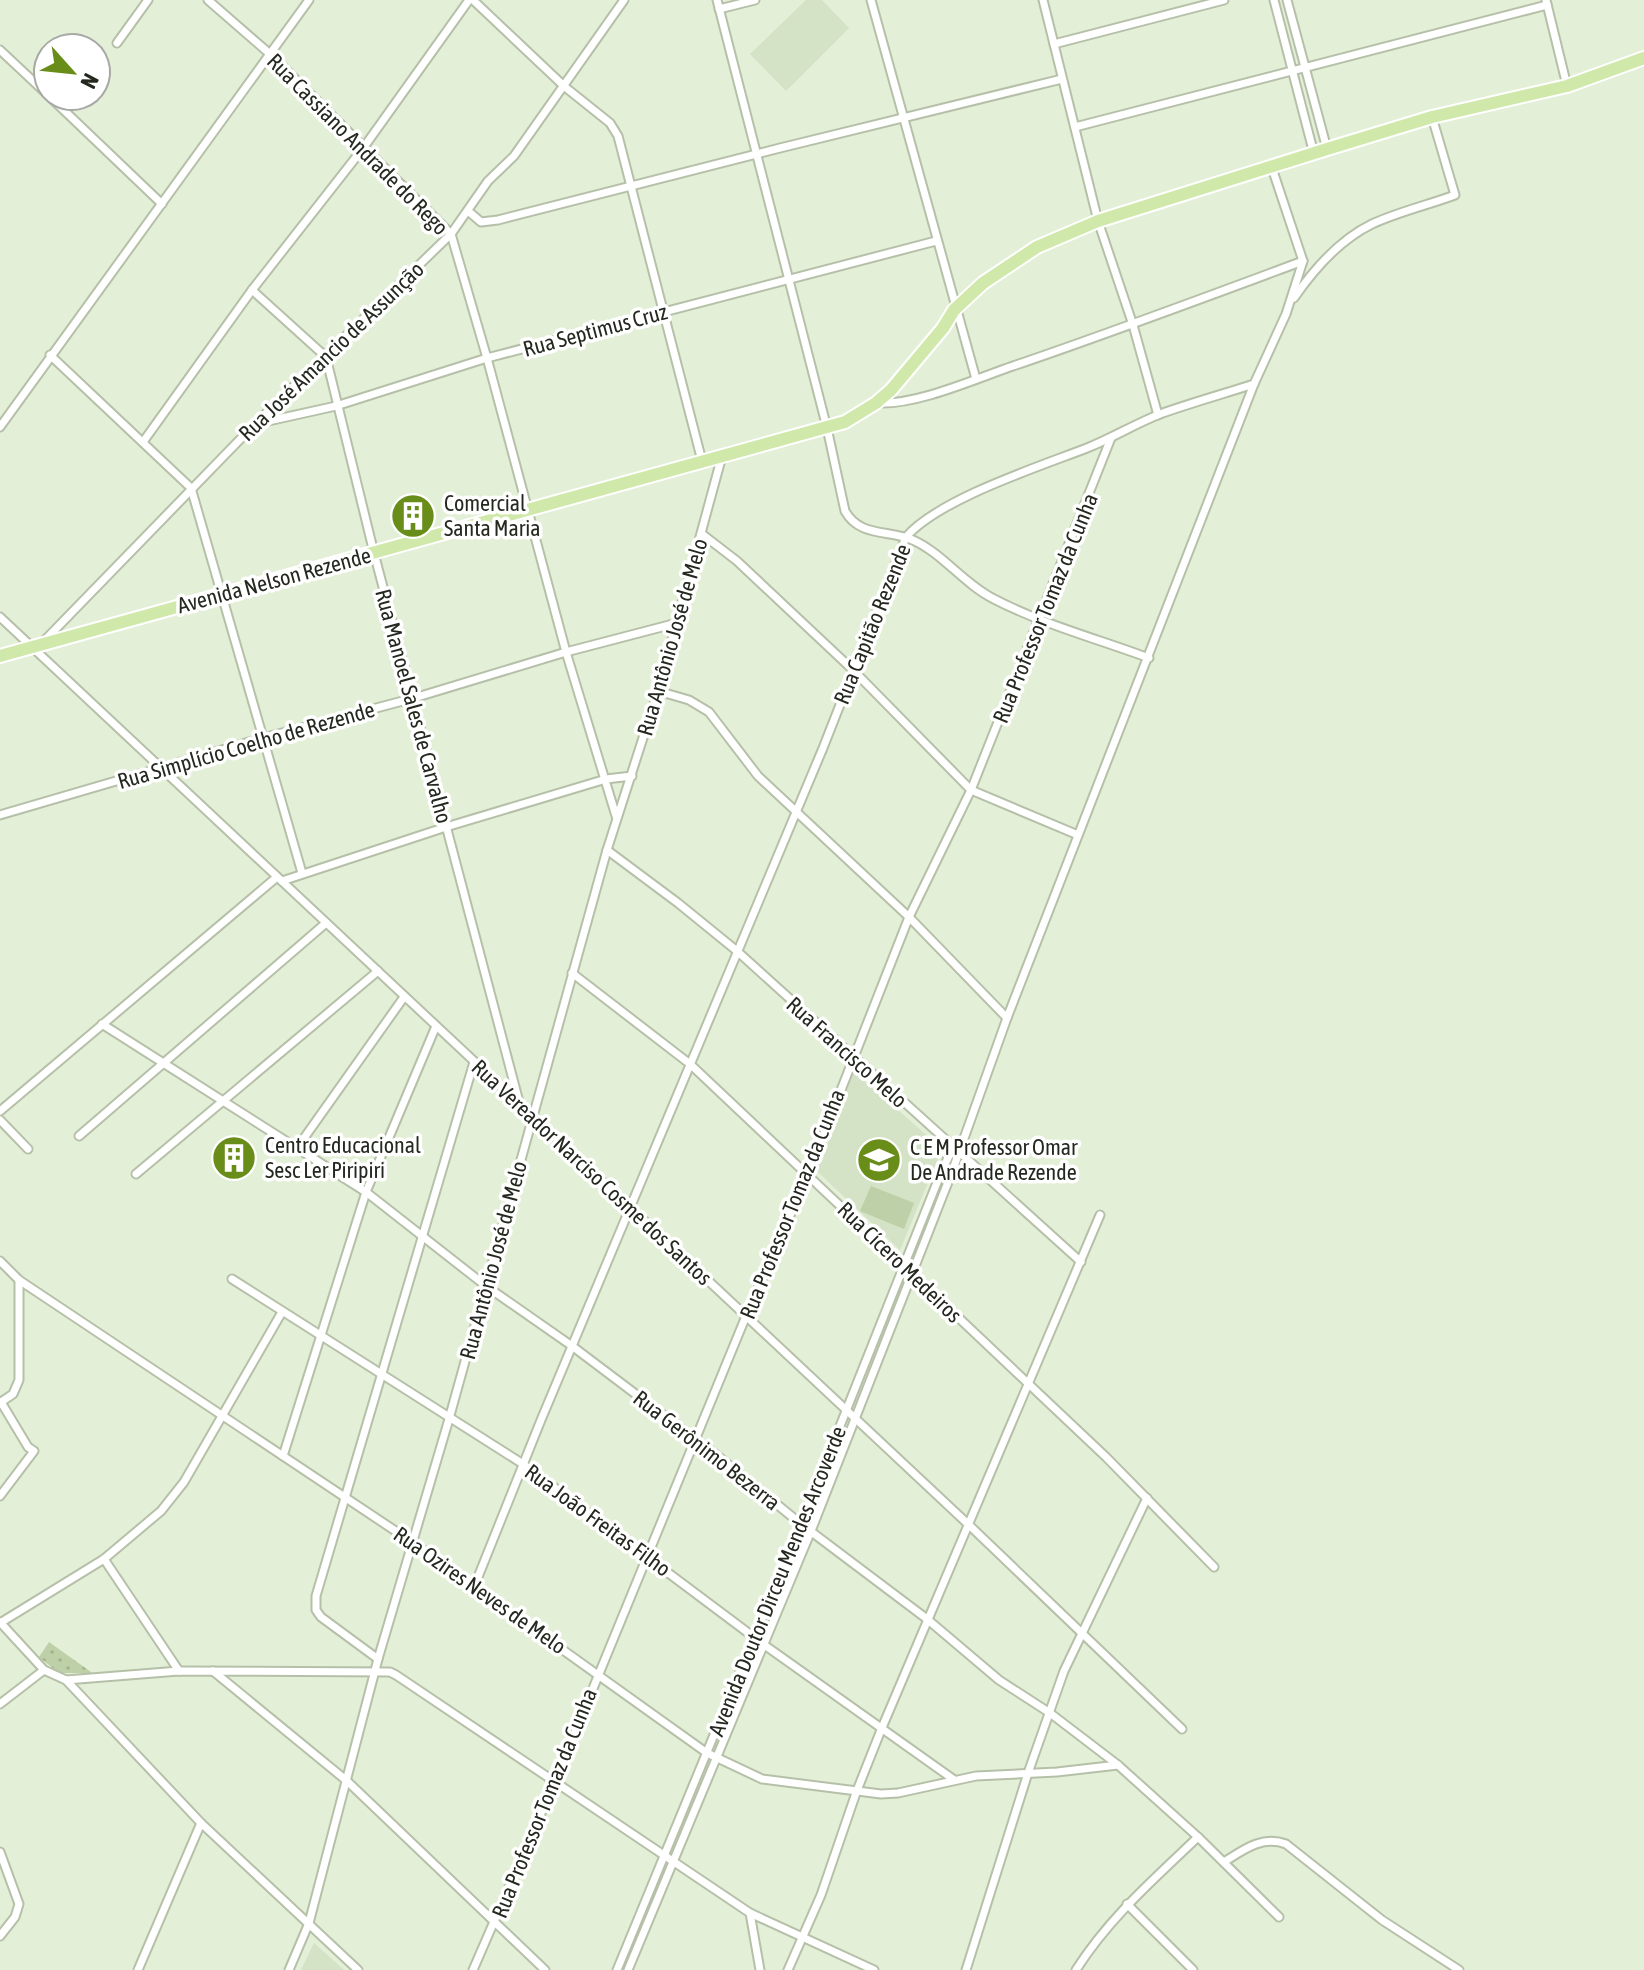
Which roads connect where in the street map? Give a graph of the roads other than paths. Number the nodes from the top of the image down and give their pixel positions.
1 (148, 0) edge
2 (208, 0) edge
3 (309, 0) edge
4 (471, 0) edge
5 (624, 0) edge
6 (755, 0) edge
7 (871, 0) edge
8 (1043, 0) edge
9 (1224, 0) edge
10 (1274, 0) edge
11 (1287, 0) edge
12 (1547, 2) edge
13 (718, 4) edge
14 (117, 43) dead end
15 (1054, 44) junction
16 (0, 50) edge
17 (270, 54) junction
18 (1644, 58) edge
19 (1304, 66) junction
20 (1291, 69) junction
21 (1062, 79) junction
22 (32, 81) edge
23 (1567, 86) junction
24 (565, 87) junction
25 (65, 112) edge
26 (1432, 117) junction
27 (905, 119) junction
28 (1075, 127) junction
29 (364, 147) junction
30 (1321, 152) junction
31 (755, 154) junction
32 (1272, 168) junction
33 (632, 186) junction
34 (162, 204) junction
35 (468, 211) junction
36 (1098, 221) junction
37 (451, 234) junction
38 (936, 241) junction
39 (1303, 261) junction
40 (788, 277) junction
41 (252, 290) junction
42 (1290, 304) junction
43 (954, 310) junction
44 (662, 312) junction
45 (1133, 325) junction
46 (50, 355) junction
47 (326, 357) junction
48 (487, 358) junction
49 (976, 379) junction
50 (1254, 384) junction
51 (876, 403) junction
52 (336, 406) junction
53 (1158, 415) junction
54 (255, 424) junction
55 (0, 427) edge
56 (827, 428) junction
57 (1111, 438) junction
58 (143, 442) junction
59 (722, 456) junction
60 (702, 461) junction
61 (191, 488) junction
62 (527, 509) junction
63 (702, 534) junction
64 (906, 537) junction
65 (374, 553) junction
66 (223, 594) junction
67 (0, 617) edge
68 (1041, 619) junction
69 (677, 623) junction
70 (36, 645) junction
71 (566, 652) junction
72 (0, 656) edge
73 (1149, 658) junction
74 (853, 670) junction
75 (658, 691) junction
76 (414, 698) junction
77 (263, 738) junction
78 (161, 768) junction
79 (632, 776) junction
80 (606, 779) junction
81 (971, 790) junction
82 (796, 812) junction
83 (0, 815) edge
84 (617, 818) junction
85 (446, 827) junction
86 (1078, 835) junction
87 (607, 850) junction
88 (302, 873) junction
89 (279, 879) junction
90 (909, 917) junction
91 (326, 923) junction
92 (737, 951) junction
93 (378, 971) junction
94 (572, 973) junction
95 (404, 997) junction
96 (1007, 1018) junction
97 (102, 1024) junction
98 (436, 1026) junction
99 (852, 1058) junction
100 (474, 1062) junction
101 (690, 1064) junction
102 (164, 1065) junction
103 (223, 1102) junction
104 (520, 1104) junction
105 (0, 1111) edge
106 (533, 1117) junction
107 (0, 1120) edge
108 (79, 1136) dead end
109 (297, 1148) junction
110 (28, 1149) dead end
111 (956, 1150) junction
112 (136, 1174) dead end
113 (808, 1174) junction
114 (366, 1192) junction
115 (629, 1208) junction
116 (1100, 1215) dead end
117 (424, 1237) junction
118 (0, 1261) edge
119 (1081, 1262) junction
120 (904, 1266) junction
121 (911, 1273) junction
122 (232, 1279) dead end
123 (19, 1280) junction
124 (486, 1286) junction
125 (282, 1312) junction
126 (746, 1316) junction
127 (321, 1334) junction
128 (572, 1346) junction
129 (381, 1375) junction
130 (1028, 1384) junction
131 (1, 1402) edge
132 (846, 1409) junction
133 (223, 1415) junction
134 (854, 1418) junction
135 (449, 1419) junction
136 (695, 1439) junction
137 (283, 1456) junction
138 (523, 1464) junction
139 (0, 1496) edge
140 (345, 1498) junction
141 (1147, 1498) junction
142 (801, 1524) junction
143 (969, 1525) junction
144 (811, 1531) junction
145 (412, 1542) junction
146 (647, 1556) junction
147 (104, 1559) junction
148 (1214, 1567) dead end
149 (474, 1587) junction
150 (927, 1619) junction
151 (0, 1623) edge
152 (1082, 1632) junction
153 (754, 1637) junction
154 (763, 1644) junction
155 (378, 1659) junction
156 (44, 1670) junction
157 (179, 1671) junction
158 (213, 1671) junction
159 (376, 1673) junction
160 (598, 1673) junction
161 (66, 1680) junction
162 (0, 1704) edge
163 (1050, 1713) junction
164 (1182, 1729) dead end
165 (881, 1730) junction
166 (707, 1753) junction
167 (717, 1758) junction
168 (1118, 1765) junction
169 (1028, 1773) junction
170 (953, 1779) junction
171 (347, 1781) junction
172 (555, 1781) junction
173 (856, 1793) junction
174 (201, 1823) junction
175 (1198, 1837) junction
176 (0, 1852) edge
177 (665, 1856) junction
178 (674, 1862) junction
179 (1224, 1862) junction
180 (1127, 1904) junction
181 (750, 1913) junction
182 (1279, 1917) dead end
183 (495, 1922) junction
184 (309, 1923) junction
185 (0, 1936) edge
186 (802, 1938) junction
187 (138, 1970) edge
188 (289, 1970) edge
189 (358, 1970) edge
190 (473, 1970) edge
191 (545, 1970) edge
192 (617, 1970) edge
193 (628, 1970) edge
194 (760, 1970) edge
195 (788, 1970) edge
196 (874, 1970) edge
197 (966, 1970) edge
198 (1076, 1970) edge
199 (1193, 1970) edge
200 (1459, 1970) edge

1 - 14 street
2 - 17 street, Rua Cassiano Andrade do Rego
3 - 17 street
4 - 24 street
4 - 29 street
5 - 24 street, Rua José Amancio de Assunção
6 - 13 street
7 - 27 street
8 - 15 street
9 - 15 street
10 - 20 street
11 - 19 street
12 - 19 street
12 - 23 street
13 - 31 street
15 - 21 street
16 - 22 street
17 - 29 street, Rua Cassiano Andrade do Rego
17 - 34 street
18 - 23 main road, Avenida Nelson Rezende
19 - 20 street
19 - 30 street
20 - 28 street
20 - 30 street
21 - 27 street
21 - 28 street
23 - 26 main road, Avenida Nelson Rezende
24 - 33 street
24 - 35 street, Rua José Amancio de Assunção
25 - 34 street
26 - 30 main road, Avenida Nelson Rezende
26 - 42 street
27 - 31 street
27 - 38 street
28 - 36 street
29 - 37 street, Rua Cassiano Andrade do Rego
29 - 41 street
30 - 32 main road, Avenida Nelson Rezende
31 - 33 street
31 - 40 street
32 - 36 main road, Avenida Nelson Rezende
32 - 39 street
33 - 35 street
33 - 44 street
34 - 46 street
35 - 37 street, Rua José Amancio de Assunção
36 - 43 main road, Avenida Nelson Rezende
36 - 45 street
37 - 47 street, Rua José Amancio de Assunção
37 - 48 street, Rua Cassiano Andrade do Rego
38 - 40 street, Rua Septimus Cruz
38 - 43 street
39 - 42 street
39 - 45 street
40 - 44 street, Rua Septimus Cruz
40 - 56 street
41 - 47 street
41 - 58 street
42 - 50 street
43 - 49 street
43 - 51 main road, Avenida Nelson Rezende
44 - 48 street, Rua Septimus Cruz
44 - 60 street
45 - 49 street
45 - 53 street
46 - 55 street
46 - 58 street
47 - 52 street, Rua Manoel Sales de Carvalho
47 - 54 street, Rua José Amancio de Assunção
48 - 52 street, Rua Septimus Cruz
48 - 62 street, Rua Cassiano Andrade do Rego
49 - 51 street
50 - 53 street, Rua Capitão Rezende
50 - 73 street
51 - 56 main road, Avenida Nelson Rezende
52 - 54 street, Rua Septimus Cruz
52 - 65 street, Rua Manoel Sales de Carvalho
53 - 57 street, Rua Capitão Rezende
54 - 61 street, Rua José Amancio de Assunção
56 - 59 main road, Avenida Nelson Rezende
56 - 64 street
57 - 64 street, Rua Capitão Rezende
57 - 68 street, Rua Professor Tomaz da Cunha
58 - 61 street
59 - 60 main road, Avenida Nelson Rezende
59 - 63 street, Rua Antônio José de Melo
60 - 62 main road, Avenida Nelson Rezende
61 - 66 street
61 - 70 street, Rua José Amancio de Assunção
62 - 65 main road, Avenida Nelson Rezende
62 - 71 street, Rua Cassiano Andrade do Rego
63 - 69 street, Rua Antônio José de Melo
63 - 74 street
64 - 68 street
64 - 74 street, Rua Capitão Rezende
65 - 66 main road, Avenida Nelson Rezende
65 - 76 street, Rua Manoel Sales de Carvalho
66 - 70 main road, Avenida Nelson Rezende
66 - 77 street
67 - 70 street, Rua Vereador Narciso Cosme dos Santos
68 - 73 street
68 - 81 street, Rua Professor Tomaz da Cunha
69 - 71 street, Rua Simplício Coelho de Rezende
69 - 75 street, Rua Antônio José de Melo
70 - 72 main road, Avenida Nelson Rezende
70 - 78 street, Rua Vereador Narciso Cosme dos Santos
71 - 76 street, Rua Simplício Coelho de Rezende
71 - 80 street, Rua Cassiano Andrade do Rego
73 - 86 street
74 - 81 street
74 - 82 street, Rua Capitão Rezende
75 - 79 street, Rua Antônio José de Melo
75 - 82 street
76 - 77 street, Rua Simplício Coelho de Rezende
76 - 85 street, Rua Manoel Sales de Carvalho
77 - 78 street, Rua Simplício Coelho de Rezende
77 - 88 street
78 - 83 street, Rua Simplício Coelho de Rezende
78 - 89 street, Rua Vereador Narciso Cosme dos Santos
79 - 80 street
79 - 84 street, Rua Antônio José de Melo
80 - 84 street, Rua Cassiano Andrade do Rego
80 - 85 street
81 - 86 street
81 - 90 street, Rua Professor Tomaz da Cunha
82 - 90 street
82 - 92 street, Rua Capitão Rezende
84 - 87 street, Rua Antônio José de Melo
85 - 88 street
85 - 104 street, Rua Manoel Sales de Carvalho
86 - 96 street
87 - 92 street, Rua Francisco Melo
87 - 94 street, Rua Antônio José de Melo
88 - 89 street
89 - 91 street, Rua Vereador Narciso Cosme dos Santos
89 - 97 street
90 - 96 street
90 - 99 street, Rua Professor Tomaz da Cunha
91 - 93 street, Rua Vereador Narciso Cosme dos Santos
91 - 102 street
92 - 99 street, Rua Francisco Melo
92 - 101 street, Rua Capitão Rezende
93 - 95 street, Rua Vereador Narciso Cosme dos Santos
93 - 103 street
94 - 101 street, Rua Cícero Medeiros
94 - 106 street, Rua Antônio José de Melo
95 - 98 street, Rua Vereador Narciso Cosme dos Santos
95 - 109 street
96 - 111 street
97 - 102 street, Rua Gerônimo Bezerra
97 - 105 street
98 - 100 street, Rua Vereador Narciso Cosme dos Santos
98 - 114 street
99 - 111 street, Rua Francisco Melo
99 - 113 street, Rua Professor Tomaz da Cunha
100 - 104 street, Rua Vereador Narciso Cosme dos Santos
100 - 117 street
101 - 113 street, Rua Cícero Medeiros
101 - 115 street, Rua Capitão Rezende
102 - 103 street, Rua Gerônimo Bezerra
102 - 108 street
103 - 109 street, Rua Gerônimo Bezerra
103 - 112 street
104 - 106 street, Rua Vereador Narciso Cosme dos Santos
106 - 115 street, Rua Vereador Narciso Cosme dos Santos
106 - 124 street, Rua Antônio José de Melo
107 - 110 street
109 - 114 street, Rua Gerônimo Bezerra
111 - 119 street, Rua Francisco Melo
111 - 120 street, Avenida Doutor Dirceu Mendes Arcoverde
111 - 121 street, Avenida Doutor Dirceu Mendes Arcoverde
113 - 120 street, Rua Cícero Medeiros
113 - 126 street, Rua Professor Tomaz da Cunha
114 - 117 street, Rua Gerônimo Bezerra
114 - 127 street
115 - 126 street, Rua Vereador Narciso Cosme dos Santos
115 - 128 street, Rua Capitão Rezende
116 - 119 street
117 - 124 street, Rua Gerônimo Bezerra
117 - 129 street
118 - 123 street, Rua Ozires Neves de Melo
119 - 130 street
120 - 121 street, Rua Cícero Medeiros
120 - 132 street, Avenida Doutor Dirceu Mendes Arcoverde
121 - 130 street, Rua Cícero Medeiros
121 - 134 street, Avenida Doutor Dirceu Mendes Arcoverde
122 - 125 street, Rua João Freitas Filho
123 - 131 street
123 - 133 street, Rua Ozires Neves de Melo
124 - 128 street, Rua Gerônimo Bezerra
124 - 135 street, Rua Antônio José de Melo
125 - 127 street, Rua João Freitas Filho
125 - 133 street
126 - 132 street, Rua Vereador Narciso Cosme dos Santos
126 - 136 street, Rua Professor Tomaz da Cunha
127 - 129 street, Rua João Freitas Filho
127 - 137 street
128 - 136 street, Rua Gerônimo Bezerra
128 - 138 street, Rua Capitão Rezende
129 - 135 street, Rua João Freitas Filho
129 - 140 street
130 - 141 street, Rua Cícero Medeiros
130 - 143 street
131 - 139 street
132 - 134 street, Rua Vereador Narciso Cosme dos Santos
132 - 142 street, Avenida Doutor Dirceu Mendes Arcoverde
133 - 137 street, Rua Ozires Neves de Melo
133 - 147 street
134 - 143 street, Rua Vereador Narciso Cosme dos Santos
134 - 144 street, Avenida Doutor Dirceu Mendes Arcoverde
135 - 138 street, Rua João Freitas Filho
135 - 145 street, Rua Antônio José de Melo
136 - 142 street, Rua Gerônimo Bezerra
136 - 146 street, Rua Professor Tomaz da Cunha
137 - 140 street, Rua Ozires Neves de Melo
138 - 146 street, Rua João Freitas Filho
138 - 149 street, Rua Capitão Rezende
140 - 145 street, Rua Ozires Neves de Melo
140 - 155 street
141 - 148 street, Rua Cícero Medeiros
141 - 152 street
142 - 144 street, Rua Gerônimo Bezerra
142 - 153 street, Avenida Doutor Dirceu Mendes Arcoverde
143 - 150 street
143 - 152 street, Rua Vereador Narciso Cosme dos Santos
144 - 150 street, Rua Gerônimo Bezerra
144 - 154 street, Avenida Doutor Dirceu Mendes Arcoverde
145 - 149 street, Rua Ozires Neves de Melo
145 - 155 street, Rua Antônio José de Melo
146 - 153 street, Rua João Freitas Filho
146 - 160 street, Rua Professor Tomaz da Cunha
147 - 151 street
147 - 157 street
149 - 160 street, Rua Ozires Neves de Melo
150 - 163 street, Rua Gerônimo Bezerra
150 - 165 street
151 - 156 street
152 - 163 street
152 - 164 street, Rua Vereador Narciso Cosme dos Santos
153 - 154 street, Rua João Freitas Filho
153 - 166 street, Avenida Doutor Dirceu Mendes Arcoverde
154 - 165 street, Rua João Freitas Filho
154 - 167 street, Avenida Doutor Dirceu Mendes Arcoverde
155 - 159 street, Rua Antônio José de Melo
156 - 161 street
156 - 162 street
157 - 158 street
157 - 161 street
158 - 159 street
158 - 171 street
159 - 171 street, Rua Antônio José de Melo
159 - 172 street
160 - 166 street, Rua Ozires Neves de Melo
160 - 172 street, Rua Professor Tomaz da Cunha
161 - 174 street
163 - 168 street, Rua Gerônimo Bezerra
163 - 169 street
165 - 170 street, Rua João Freitas Filho
165 - 173 street
166 - 167 street, Rua Ozires Neves de Melo
166 - 177 street, Avenida Doutor Dirceu Mendes Arcoverde
167 - 173 street, Rua Ozires Neves de Melo
167 - 178 street, Avenida Doutor Dirceu Mendes Arcoverde
168 - 169 street, Rua Ozires Neves de Melo
168 - 175 street, Rua Gerônimo Bezerra
169 - 170 street, Rua Ozires Neves de Melo
169 - 197 street
170 - 173 street, Rua Ozires Neves de Melo
171 - 183 street
171 - 184 street, Rua Antônio José de Melo
172 - 177 street
172 - 183 street, Rua Professor Tomaz da Cunha
173 - 186 street
174 - 184 street
174 - 187 street
175 - 179 street, Rua Gerônimo Bezerra
175 - 180 street
176 - 185 street
177 - 178 street
177 - 192 street, Avenida Doutor Dirceu Mendes Arcoverde
178 - 181 street
178 - 193 street, Avenida Doutor Dirceu Mendes Arcoverde
179 - 182 street, Rua Gerônimo Bezerra
179 - 200 street
180 - 198 street
180 - 199 street
181 - 186 street
181 - 194 street
183 - 190 street, Rua Professor Tomaz da Cunha
183 - 191 street
184 - 188 street, Rua Antônio José de Melo
184 - 189 street
186 - 195 street
186 - 196 street

